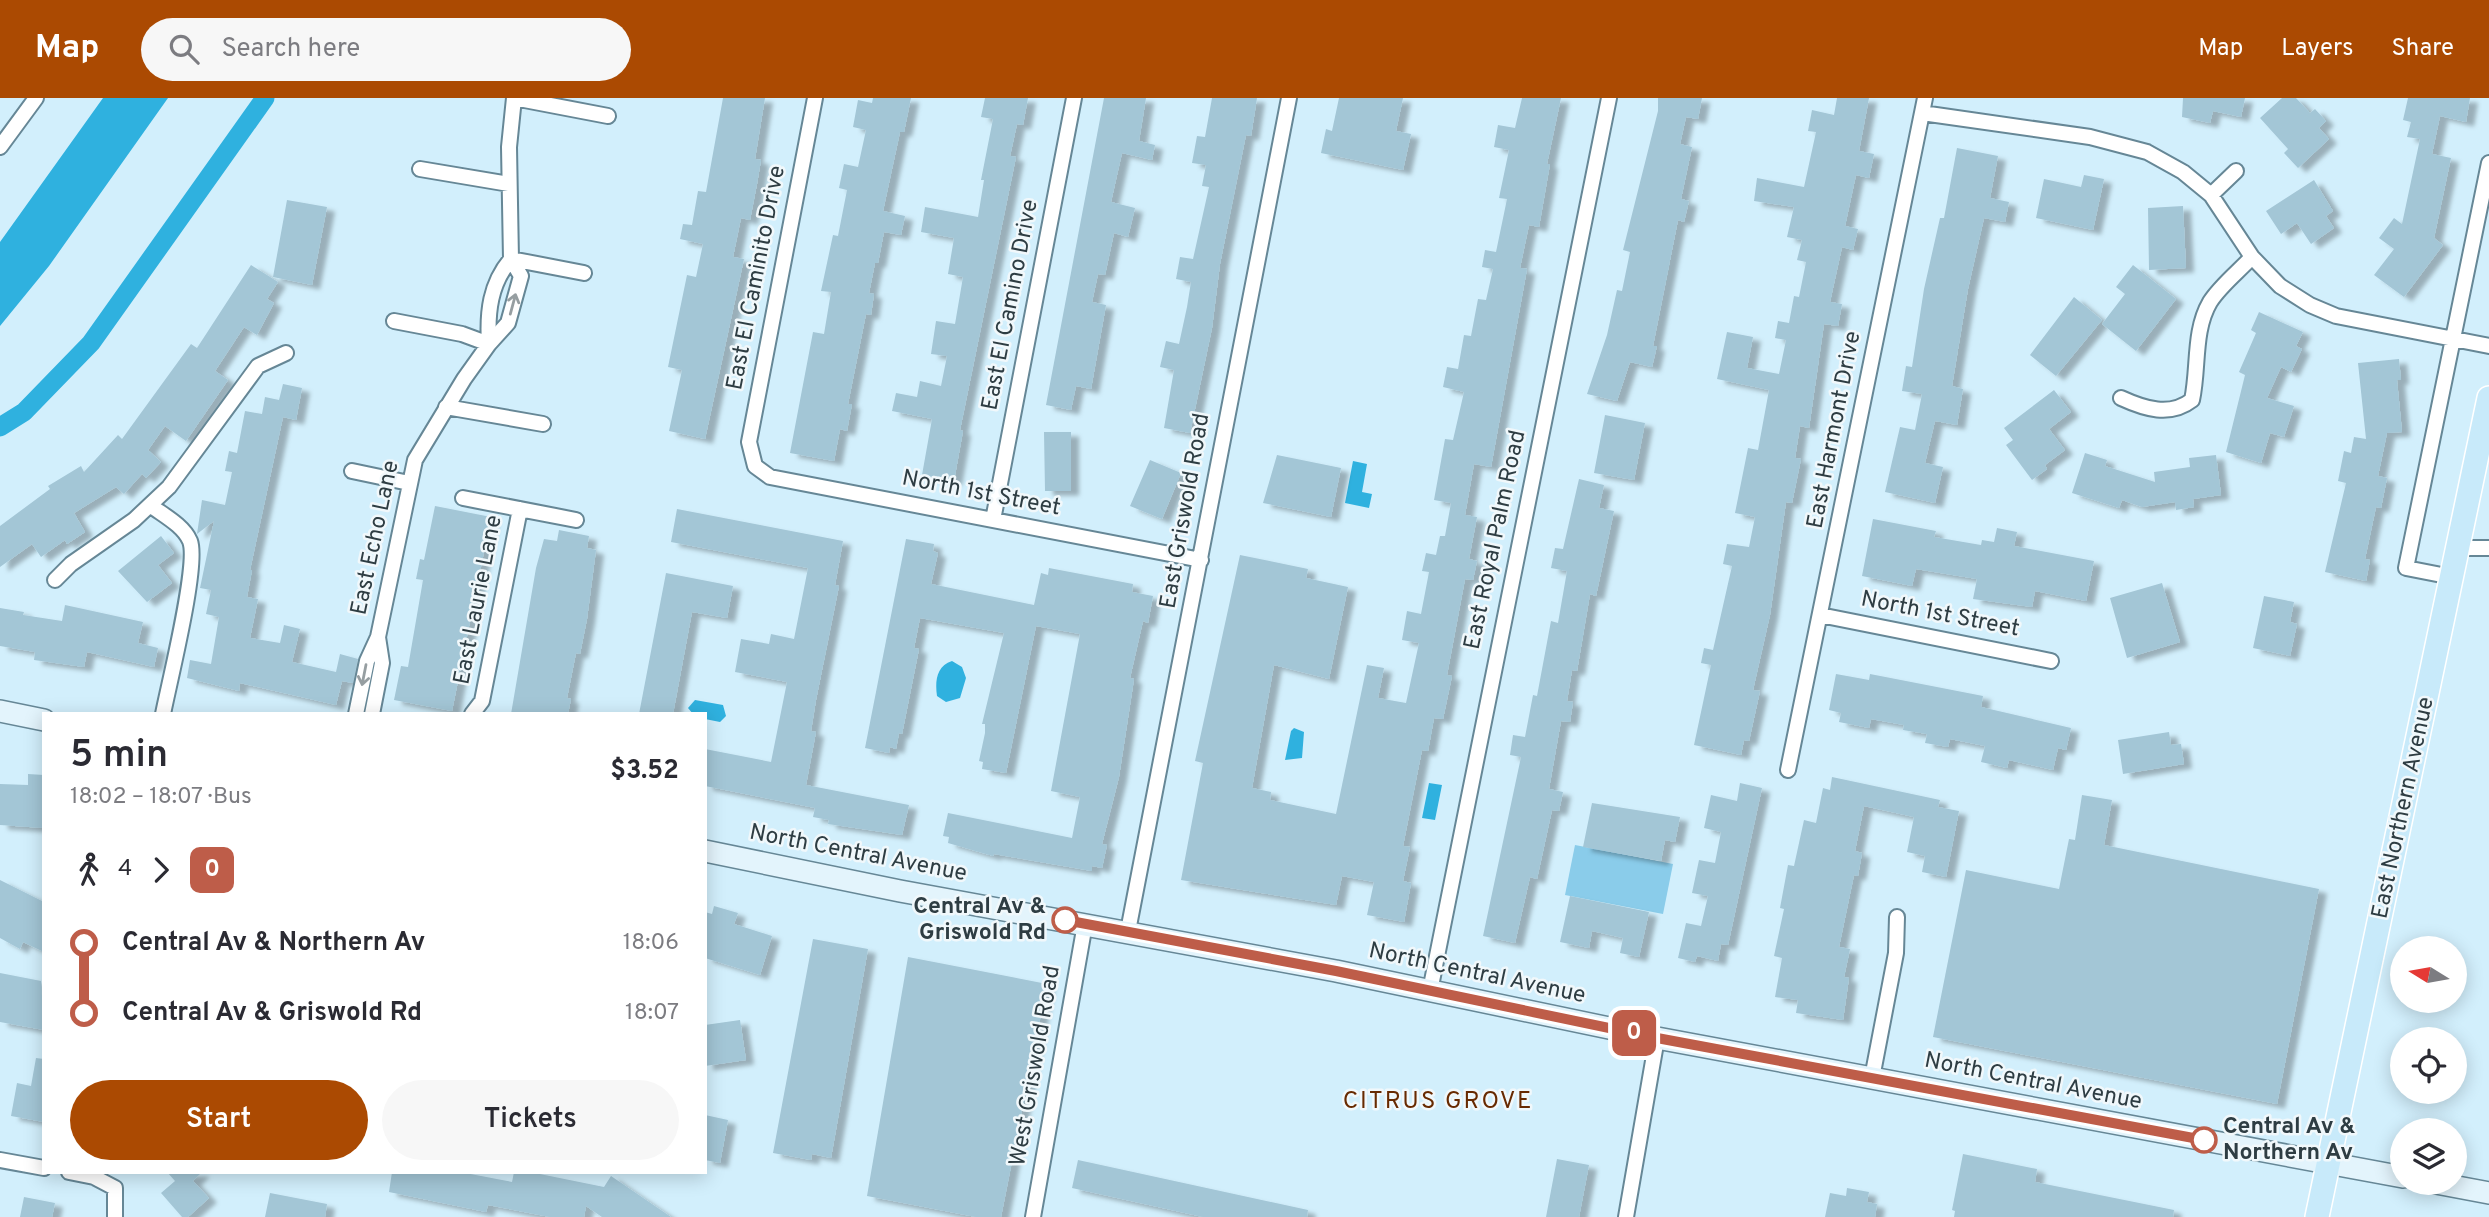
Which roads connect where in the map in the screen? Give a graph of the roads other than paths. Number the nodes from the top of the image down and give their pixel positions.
1 (36, 98) edge
2 (514, 98) edge
3 (815, 98) edge
4 (1074, 98) edge
5 (1289, 98) edge
6 (1609, 98) edge
7 (1925, 98) edge
8 (1922, 113) junction
9 (608, 117) dead end
10 (0, 147) edge
11 (2489, 163) edge
12 (420, 169) dead end
13 (2236, 171) dead end
14 (509, 184) junction
15 (2211, 195) junction
16 (2252, 257) junction
17 (511, 259) junction
18 (584, 273) dead end
19 (394, 321) dead end
20 (2452, 339) junction
21 (489, 344) junction
22 (2489, 346) edge
23 (286, 353) dead end
24 (2121, 398) dead end
25 (2489, 398) edge
26 (446, 407) junction
27 (543, 424) dead end
28 (755, 467) joint
29 (352, 471) dead end
30 (409, 483) junction
31 (463, 498) dead end
32 (150, 505) junction
33 (520, 509) junction
34 (576, 520) dead end
35 (993, 520) junction
36 (2458, 548) junction
37 (2489, 548) edge
38 (1201, 560) junction
39 (2452, 577) junction
40 (55, 580) dead end
41 (1820, 615) junction
42 (379, 637) junction
43 (2051, 661) dead end
44 (484, 707) edge
45 (0, 711) edge
46 (163, 712) edge
47 (356, 712) edge
48 (372, 712) edge
49 (42, 720) edge
50 (1788, 770) dead end
51 (707, 851) edge
52 (1897, 917) dead end
53 (1084, 924) junction
54 (1128, 931) junction
55 (1430, 991) junction
56 (1657, 1038) junction
57 (1872, 1078) junction
58 (0, 1160) edge
59 (2329, 1163) junction
60 (42, 1168) edge
61 (79, 1174) edge
62 (2390, 1175) edge
63 (2467, 1189) edge
64 (2489, 1194) edge
65 (115, 1217) edge
66 (1033, 1217) edge
67 (1626, 1217) edge
68 (2317, 1217) edge

1 - 10 street
2 - 9 street
2 - 14 street, East Echo Lane
3 - 28 street, East El Caminito Drive
4 - 35 street, East El Camino Drive
5 - 38 street, East Griswold Road
6 - 55 street, East Royal Palm Road
7 - 8 street, East Harmont Drive
8 - 15 street
8 - 41 street, East Harmont Drive
11 - 20 street
12 - 14 street
13 - 15 street
14 - 17 street, East Echo Lane
15 - 16 street
16 - 20 street
16 - 24 street
17 - 18 street
17 - 21 street
21 -> 17 street, East Echo Lane
19 - 21 street
20 - 22 street
20 - 39 street
21 - 26 street, East Echo Lane
23 - 32 street
25 - 36 main road, East Northern Avenue
26 - 27 street
26 - 30 street, East Echo Lane
28 - 35 street, North 1st Street
29 - 30 street
30 - 42 street, East Echo Lane
31 - 33 street, East Laurie Lane
32 - 40 street
32 - 46 street
33 - 34 street, East Laurie Lane
33 - 44 street, East Laurie Lane
35 - 38 street, North 1st Street
36 - 37 street
36 - 39 main road, East Northern Avenue
38 - 54 street, East Griswold Road
39 - 59 main road, East Northern Avenue
41 - 43 street, North 1st Street
41 - 50 street, East Harmont Drive
42 -> 47 street, East Echo Lane
42 - 48 street, East Echo Lane
45 - 49 main road
51 - 53 main road, North Central Avenue
52 - 57 street
53 - 54 main road, North Central Avenue
53 - 66 street, West Griswold Road
54 - 55 main road, North Central Avenue
55 - 56 main road, North Central Avenue
56 - 57 main road, North Central Avenue
56 - 67 street
57 - 59 main road, North Central Avenue
58 - 60 street
59 - 62 main road, North Central Avenue
59 - 68 main road, East Northern Avenue
61 - 65 street
63 - 64 main road

